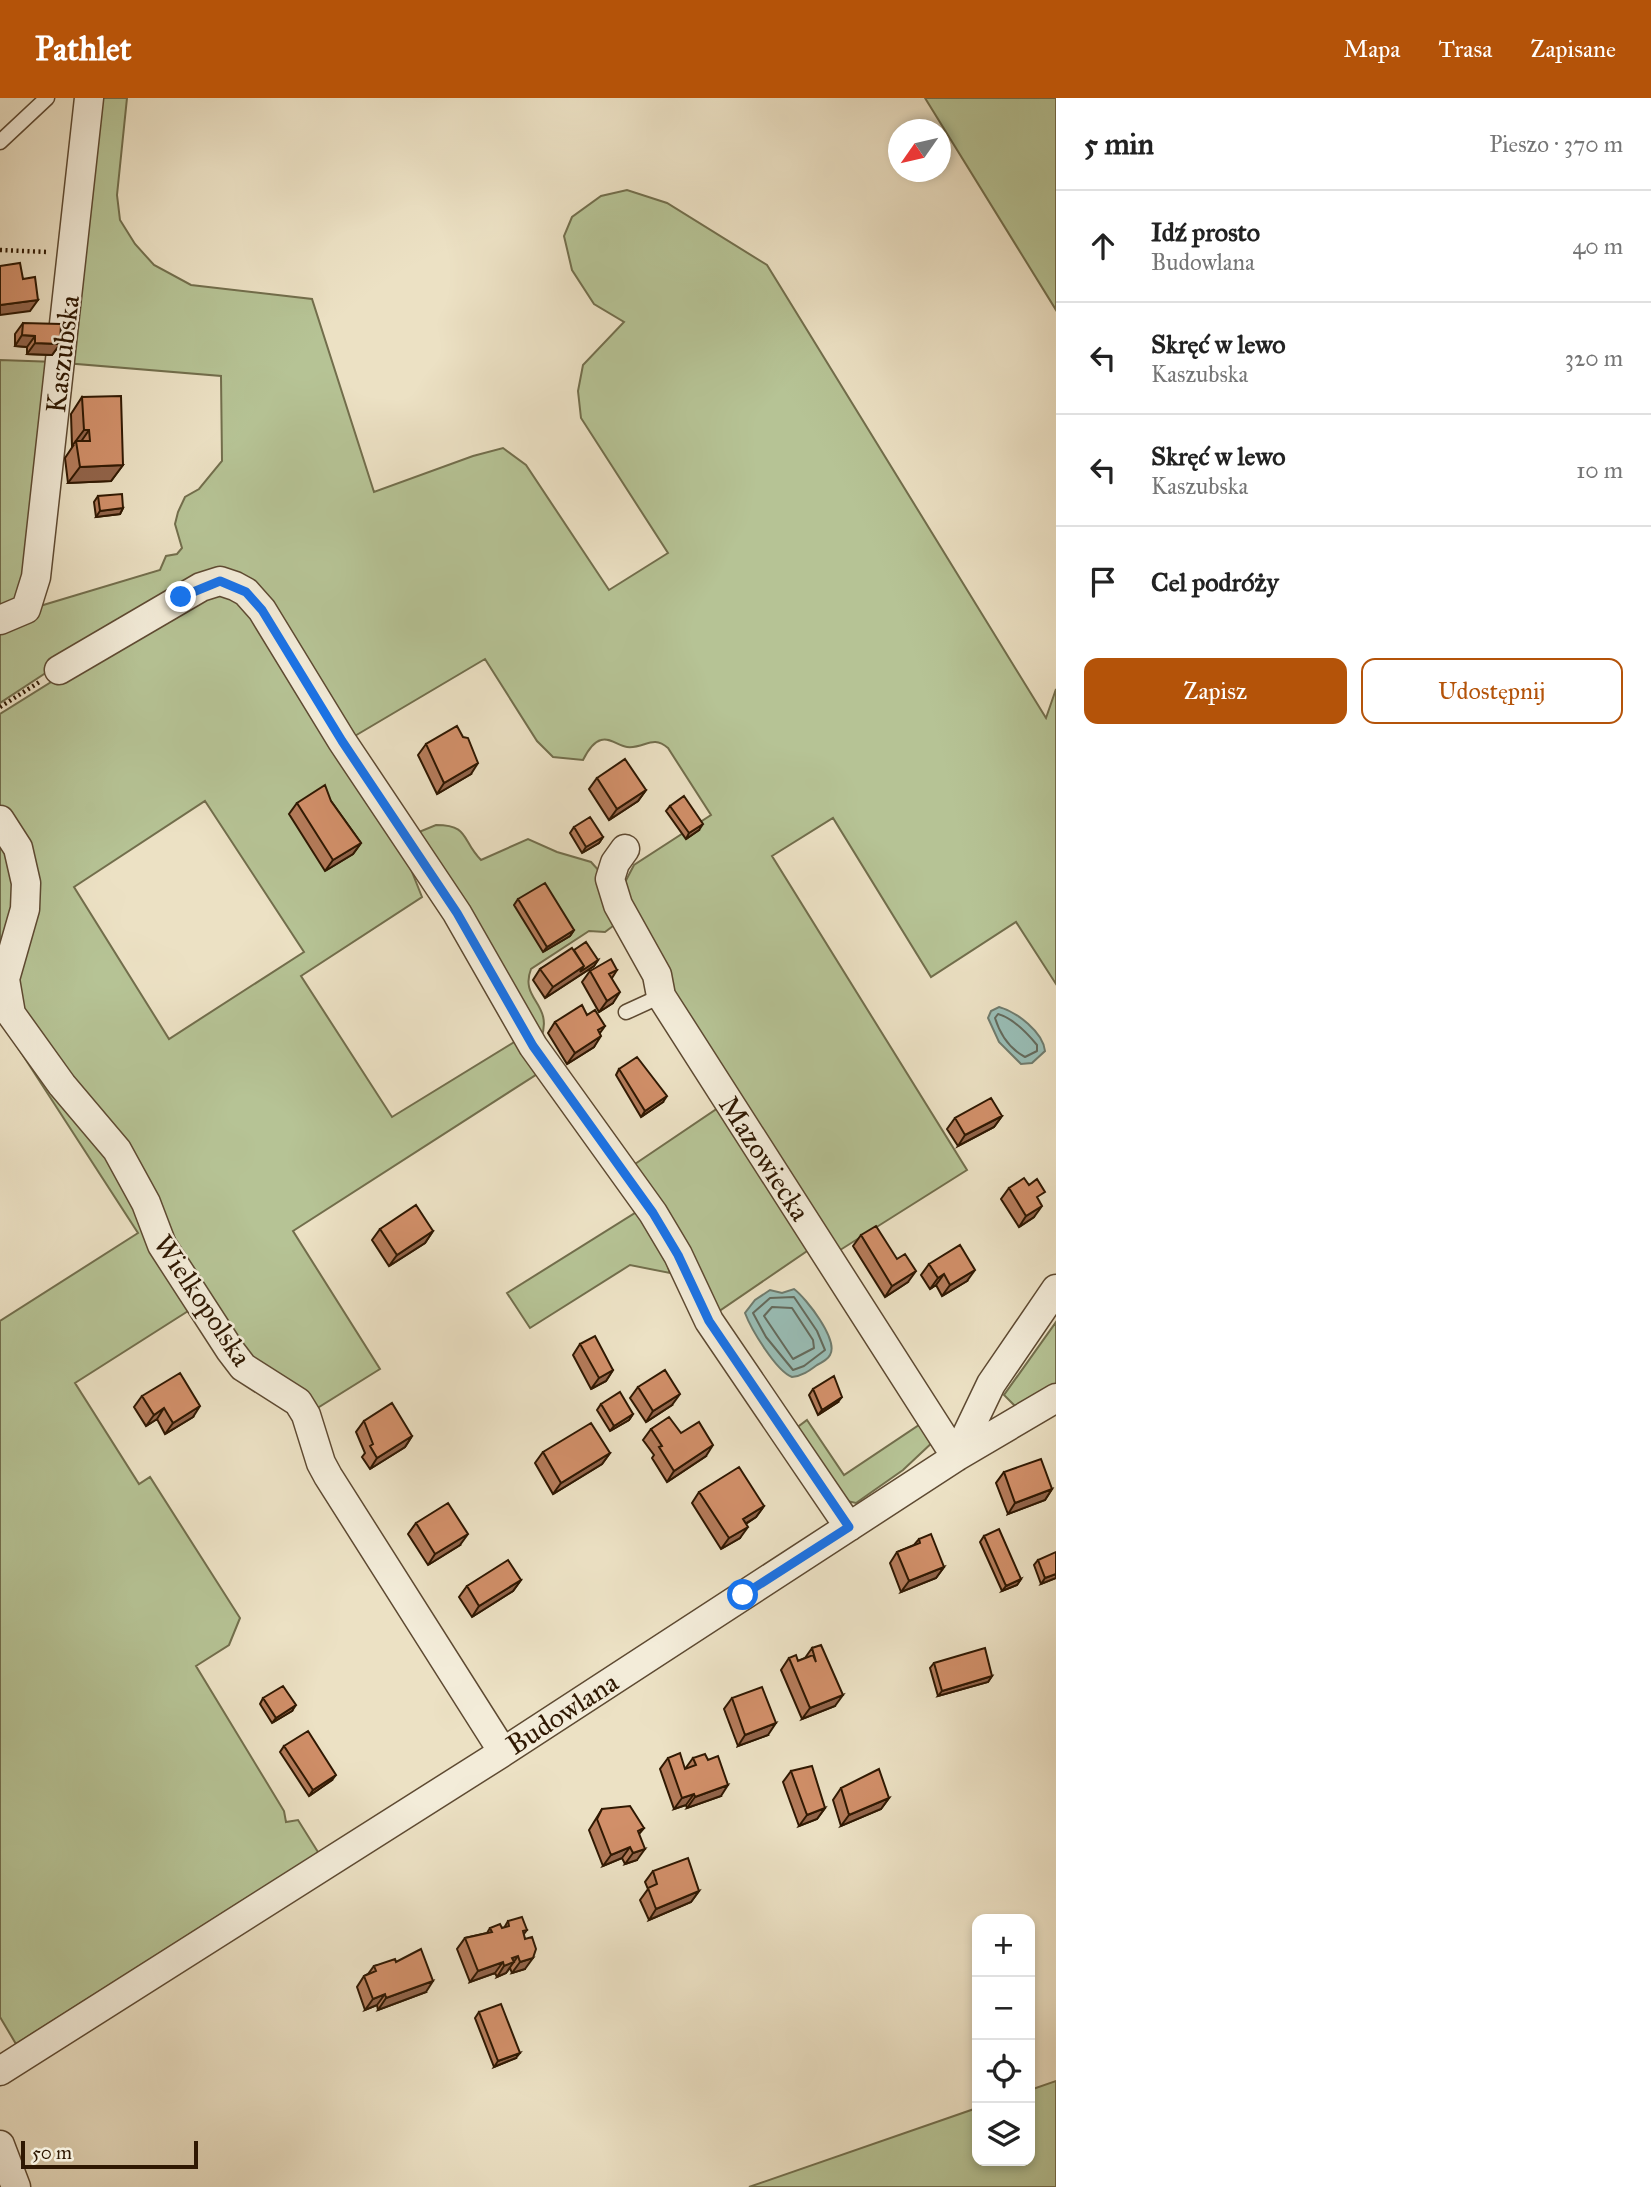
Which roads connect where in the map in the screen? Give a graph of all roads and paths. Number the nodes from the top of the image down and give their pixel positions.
1 (47, 98) edge
2 (89, 98) edge
3 (0, 142) edge
4 (0, 250) edge
5 (73, 254) junction
6 (13, 614) edge
7 (59, 670) joint
8 (0, 707) edge
9 (0, 820) edge
10 (625, 849) dead end
11 (661, 996) junction
12 (626, 1013) dead end
13 (1056, 1289) edge
14 (1056, 1398) edge
15 (956, 1457) junction
16 (849, 1527) junction
17 (503, 1752) junction
18 (0, 2071) edge
19 (0, 2145) edge
20 (16, 2187) edge

1 - 3 lane
2 - 5 street, Kaszubska
4 - 5 path
5 - 6 street, Kaszubska
7 - 8 path
7 - 16 street
9 - 17 street, Wielkopolska
10 - 11 street, Mazowiecka
11 - 12 lane
11 - 15 street, Mazowiecka
13 - 15 street
14 - 15 street, Budowlana
15 - 16 street, Budowlana
16 - 17 street, Budowlana
17 - 18 street, Budowlana
19 - 20 street

